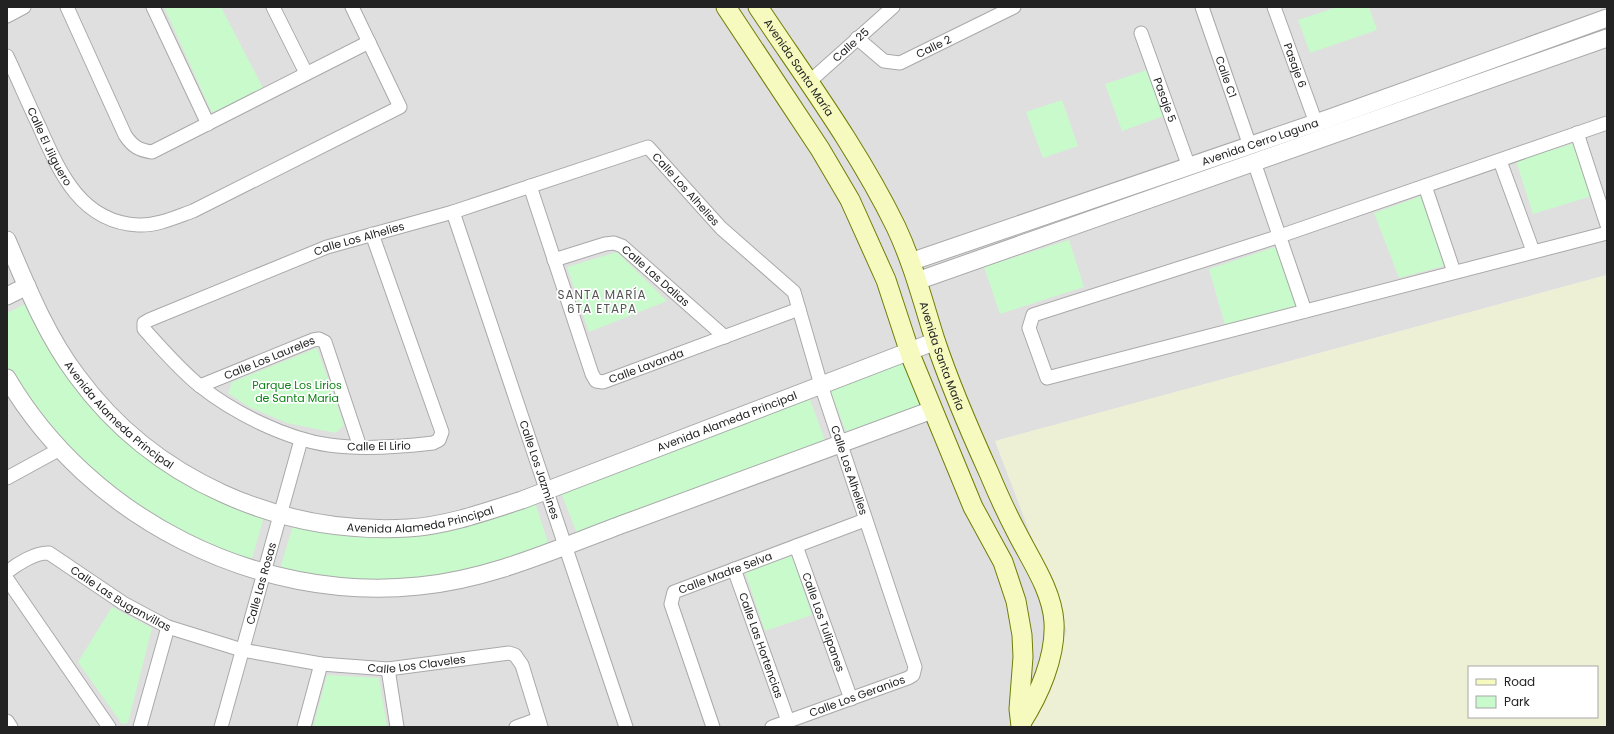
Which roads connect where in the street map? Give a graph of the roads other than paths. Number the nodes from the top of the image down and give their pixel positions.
1 (24, 7) edge
2 (67, 7) edge
3 (154, 7) edge
4 (273, 7) edge
5 (352, 7) edge
6 (726, 7) edge
7 (893, 7) edge
8 (1014, 7) edge
9 (1202, 7) edge
10 (1274, 7) edge
11 (763, 9) edge
12 (7, 16) edge
13 (1607, 18) edge
14 (1141, 33) dead end
15 (857, 38) junction
16 (1607, 38) edge
17 (369, 42) junction
18 (7, 56) edge
19 (306, 74) junction
20 (809, 82) junction
21 (1316, 123) junction
22 (1607, 123) edge
23 (208, 124) junction
24 (1577, 133) junction
25 (1252, 154) junction
26 (1500, 161) junction
27 (1189, 167) junction
28 (530, 186) junction
29 (1425, 186) junction
30 (453, 212) junction
31 (1607, 225) edge
32 (1607, 233) edge
33 (372, 234) junction
34 (1280, 236) junction
35 (7, 240) edge
36 (1533, 251) junction
37 (554, 260) junction
38 (910, 262) junction
39 (1454, 272) junction
40 (917, 281) junction
41 (26, 286) junction
42 (7, 296) edge
43 (799, 309) junction
44 (1305, 311) junction
45 (144, 323) joint
46 (725, 337) junction
47 (936, 341) junction
48 (909, 351) junction
49 (7, 378) edge
50 (821, 385) junction
51 (200, 386) junction
52 (932, 410) junction
53 (301, 440) junction
54 (841, 444) junction
55 (360, 447) junction
56 (60, 449) junction
57 (7, 478) edge
58 (547, 490) junction
59 (280, 514) junction
60 (865, 520) junction
61 (566, 546) junction
62 (796, 546) junction
63 (734, 569) junction
64 (263, 571) junction
65 (7, 572) edge
66 (7, 579) edge
67 (168, 627) junction
68 (242, 650) junction
69 (321, 664) junction
70 (915, 667) joint
71 (388, 668) junction
72 (851, 698) junction
73 (7, 721) edge
74 (788, 721) junction
75 (540, 723) edge
76 (1021, 725) edge
77 (11, 727) edge
78 (109, 727) edge
79 (140, 727) edge
80 (220, 727) edge
81 (304, 727) edge
82 (398, 727) edge
83 (516, 727) edge
84 (626, 727) edge
85 (713, 727) edge
86 (772, 727) edge

1 - 12 street
2 - 23 street
3 - 23 street
4 - 19 street
5 - 17 street
6 - 48 main road, Avenida Santa María
7 - 15 street, Calle 25
8 - 15 street, Calle 2
9 - 25 street, Calle C1
10 - 21 street, Pasaje 6
11 - 20 main road, Avenida Santa María
13 - 21 street, Avenida Cerro Laguna
14 - 27 street, Pasaje 5
15 - 20 street, Calle 25
16 - 25 street
17 - 18 street, Calle El Jilguero
17 - 19 street
19 - 23 street
20 - 38 main road, Avenida Santa María
21 - 25 street, Avenida Cerro Laguna
22 - 24 street
24 - 26 street
24 - 31 street
25 - 27 street, Avenida Cerro Laguna
25 - 34 street, Calle C1
25 - 40 street
26 - 29 street
26 - 36 street
27 - 38 street, Avenida Cerro Laguna
28 - 30 street, Calle Los Alhelies
28 - 37 street, Calle Lavanda
28 - 43 street, Calle Los Alhelies
29 - 34 street
29 - 39 street
30 - 33 street, Calle Los Alhelies
30 - 58 street, Calle Los Jazmines
32 - 36 street
33 - 45 street, Calle Los Alhelies
33 - 55 street, Calle El Lirio
34 - 44 street, Calle C1
34 - 44 street
35 - 41 street, Avenida Alameda Principal
36 - 39 street
37 - 46 street, Calle Las Dalias
37 - 46 street, Calle Lavanda
38 - 40 main road, Avenida Santa María
39 - 44 street
40 - 47 main road, Avenida Santa María
41 - 42 street
41 - 59 street, Avenida Alameda Principal
43 - 46 street, Calle Lavanda
43 - 50 street, Calle Los Alhelies
45 - 51 street, Calle El Lirio
47 - 48 street, Avenida Alameda Principal
47 - 76 main road, Avenida Santa María
48 - 50 street, Avenida Alameda Principal
48 - 52 main road, Avenida Santa María
49 - 56 street
50 - 54 street, Calle Los Alhelies
50 - 58 street, Avenida Alameda Principal
51 - 53 street, Calle El Lirio
51 - 55 street, Calle Los Laureles
52 - 54 street
52 - 76 main road, Avenida Santa María
53 - 55 street, Calle El Lirio
53 - 59 street, Calle Las Rosas
54 - 60 street, Calle Los Alhelies
54 - 61 street
56 - 57 street
56 - 64 street
58 - 59 street, Avenida Alameda Principal
58 - 61 street, Calle Los Jazmines
59 - 64 street, Calle Las Rosas
60 - 62 street, Calle Madre Selva
60 - 70 street, Calle Los Alhelies
61 - 64 street
61 - 84 street, Calle Los Jazmines
62 - 63 street, Calle Madre Selva
62 - 72 street, Calle Los Tulipanes
63 - 74 street, Calle Las Hortencias
63 - 85 street, Calle Madre Selva
64 - 68 street, Calle Las Rosas
65 - 67 street, Calle Las Buganvillas
66 - 78 street
67 - 68 street, Calle Las Buganvillas
67 - 79 street
68 - 69 street, Calle Los Claveles
68 - 80 street, Calle Las Rosas
69 - 71 street, Calle Los Claveles
69 - 81 street
70 - 72 street, Calle Los Geranios
71 - 75 street, Calle Los Claveles
71 - 82 street
72 - 74 street, Calle Los Geranios
73 - 77 street
74 - 86 street, Calle Los Geranios
75 - 83 street

